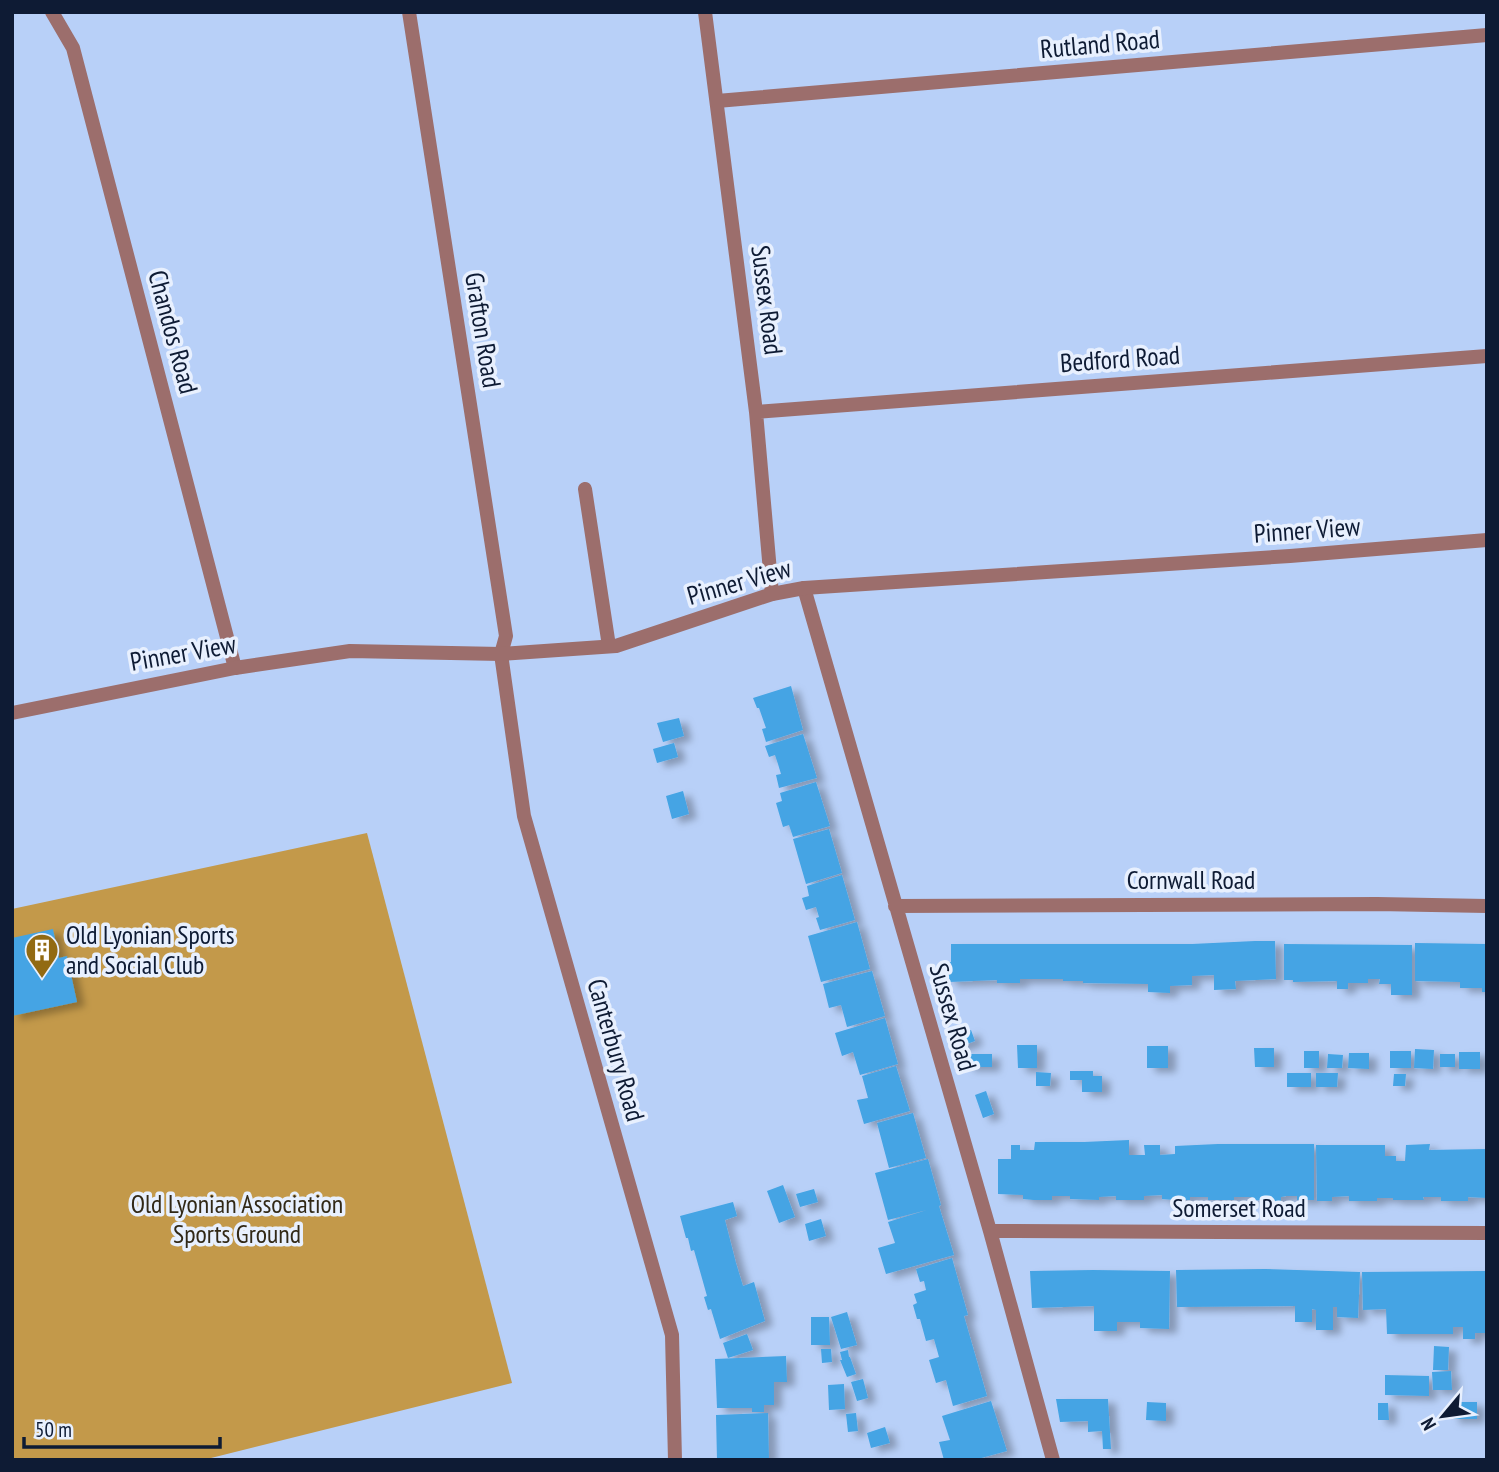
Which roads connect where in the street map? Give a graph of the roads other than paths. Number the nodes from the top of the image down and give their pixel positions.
1 (52, 12) edge
2 (409, 12) edge
3 (705, 12) edge
4 (1487, 35) edge
5 (718, 101) junction
6 (1487, 356) edge
7 (756, 412) junction
8 (585, 489) dead end
9 (1487, 540) edge
10 (804, 588) junction
11 (772, 594) junction
12 (609, 646) junction
13 (500, 654) junction
14 (235, 668) junction
15 (12, 713) edge
16 (895, 906) junction
17 (1487, 906) edge
18 (990, 1231) junction
19 (1487, 1233) edge
20 (674, 1460) edge
21 (1054, 1460) edge

1 - 14 street, Chandos Road
2 - 13 street, Grafton Road
3 - 5 street, Sussex Road
4 - 5 street, Rutland Road
5 - 7 street, Sussex Road
6 - 7 street, Bedford Road
7 - 11 street, Sussex Road
8 - 12 street
9 - 10 street, Pinner View
10 - 11 street, Pinner View
10 - 16 street, Sussex Road
11 - 12 street, Pinner View
12 - 13 street, Pinner View
13 - 14 street, Pinner View
13 - 20 street, Canterbury Road
14 - 15 street, Pinner View
16 - 17 street, Cornwall Road
16 - 18 street, Sussex Road
18 - 19 street, Somerset Road
18 - 21 street, Sussex Road

